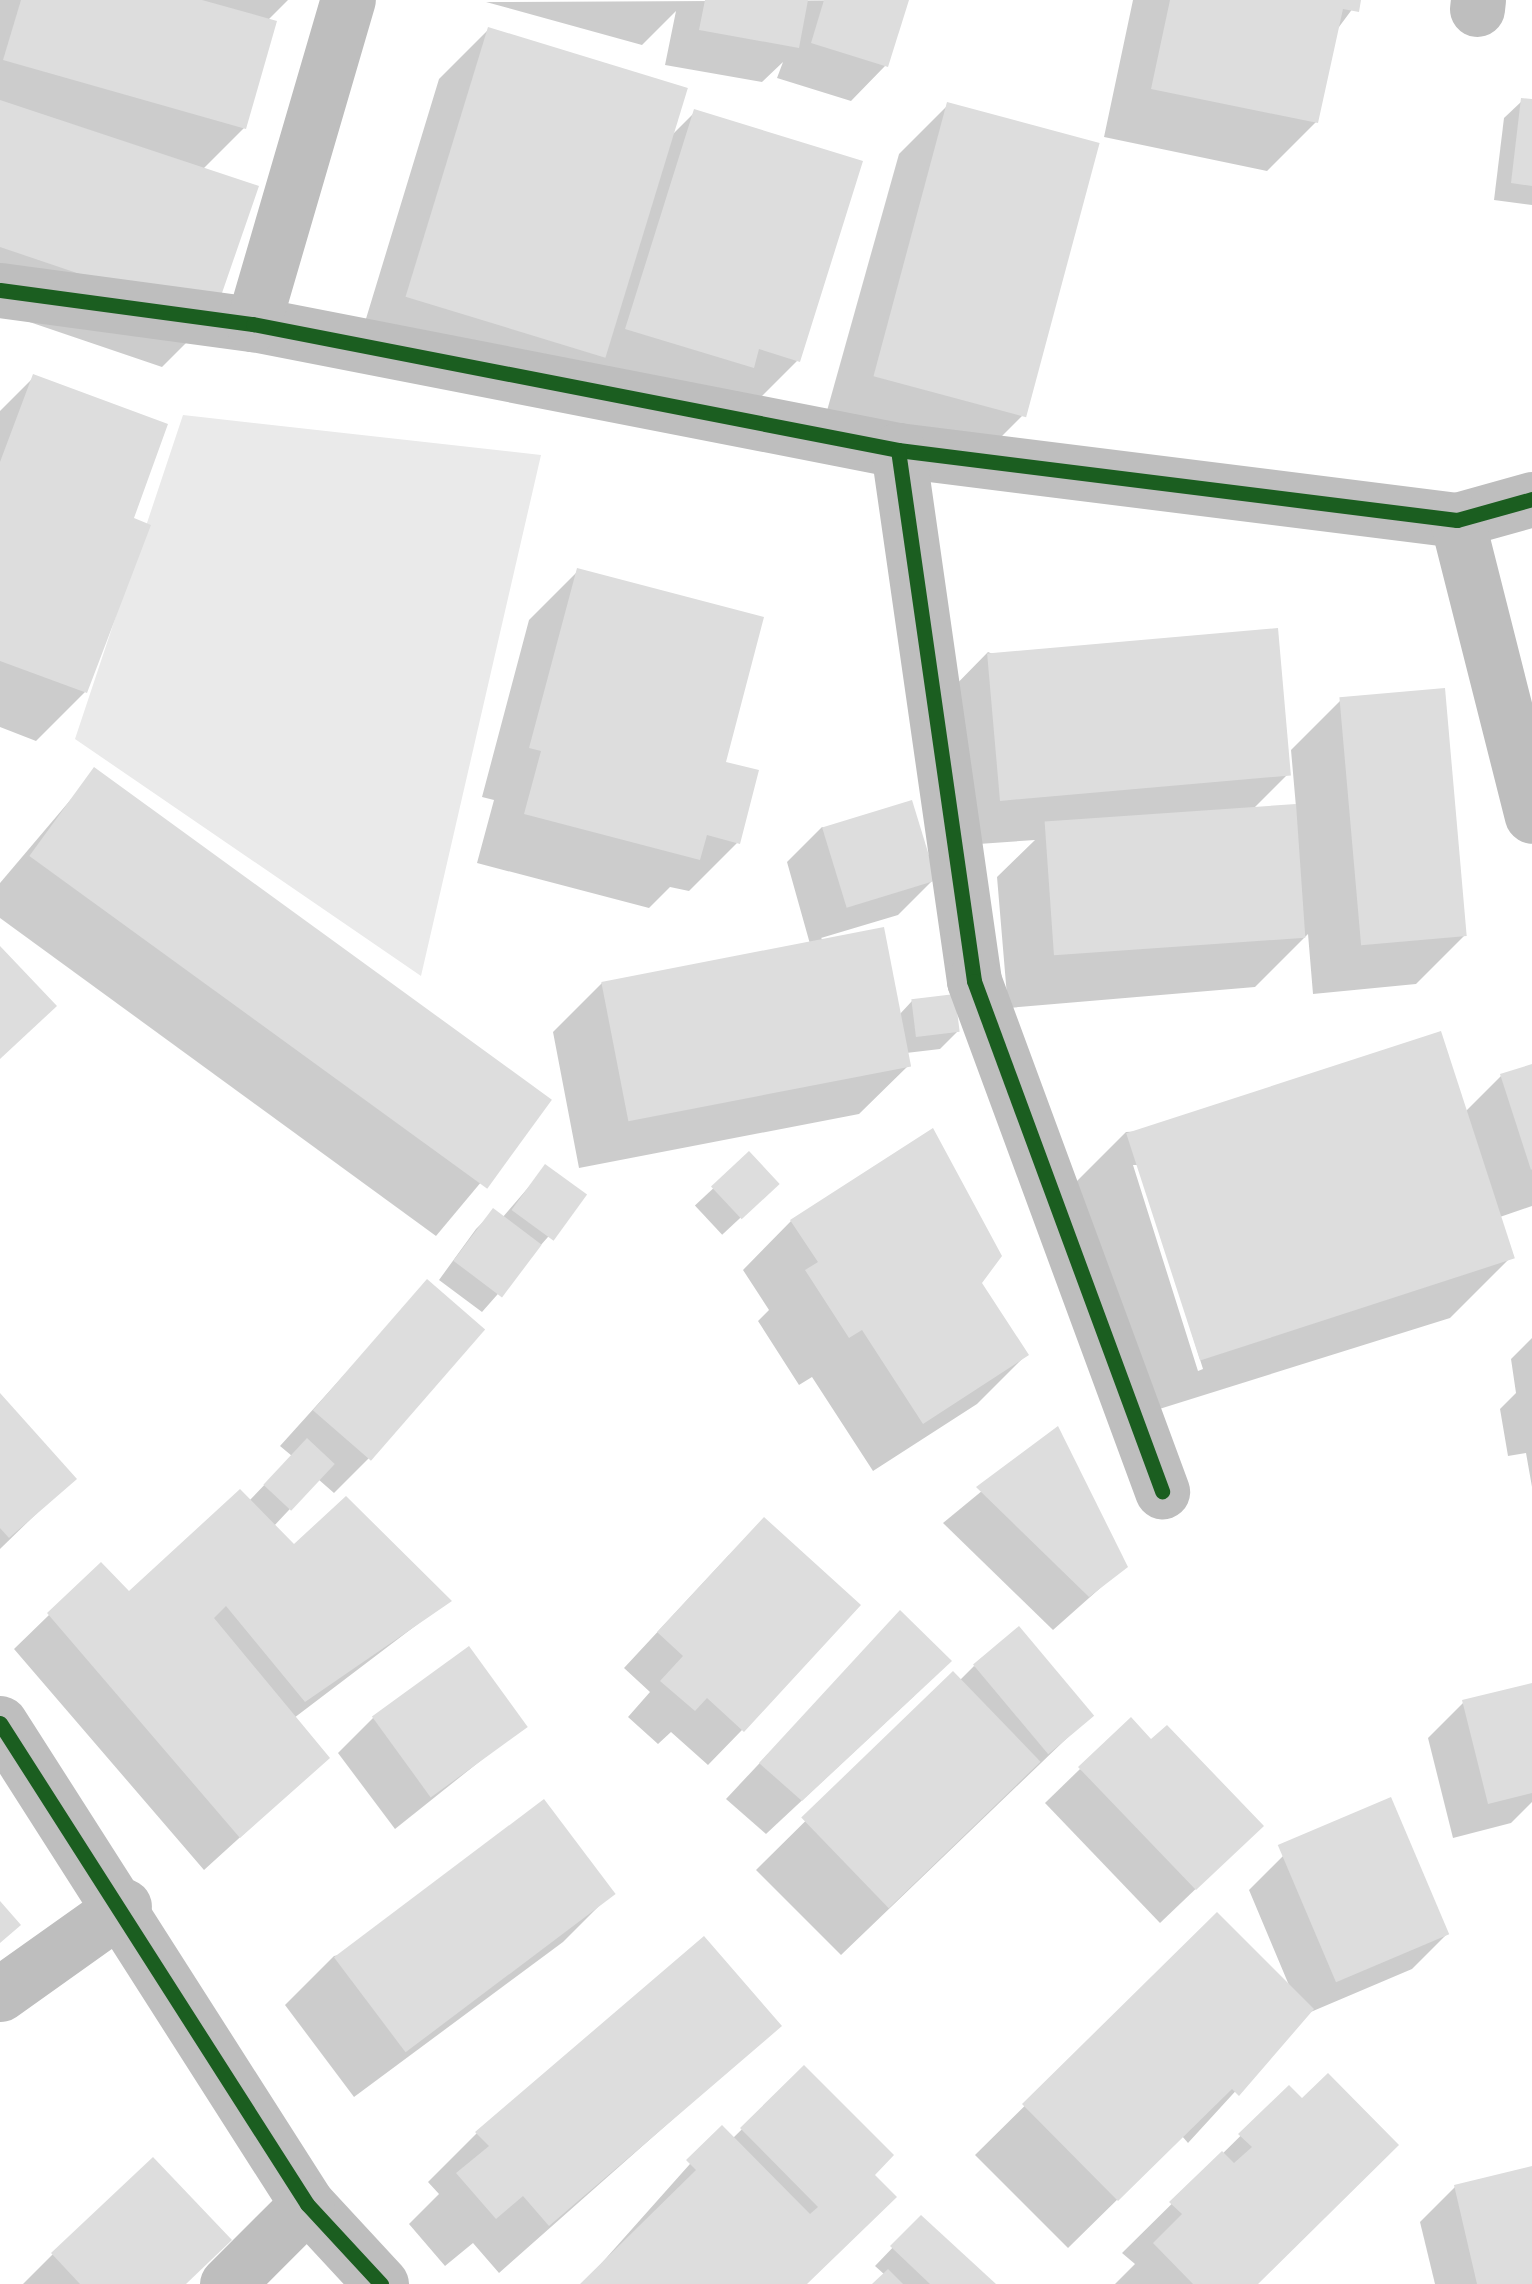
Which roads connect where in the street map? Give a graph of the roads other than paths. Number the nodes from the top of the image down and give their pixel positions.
1 (348, 0) edge
2 (0, 290) edge
3 (252, 324) junction
4 (898, 450) junction
5 (1532, 499) edge
6 (1457, 520) junction
7 (1532, 816) edge
8 (1162, 1491) dead end
9 (0, 1723) edge
10 (124, 1906) junction
11 (0, 1994) edge
12 (307, 2204) junction
13 (227, 2284) edge
14 (380, 2284) edge

1 - 3 street
2 - 3 street
3 - 4 street
4 - 6 street
4 - 8 street
5 - 6 street
6 - 7 street
9 - 10 street
10 - 11 street
10 - 12 street
12 - 13 street
12 - 14 street

